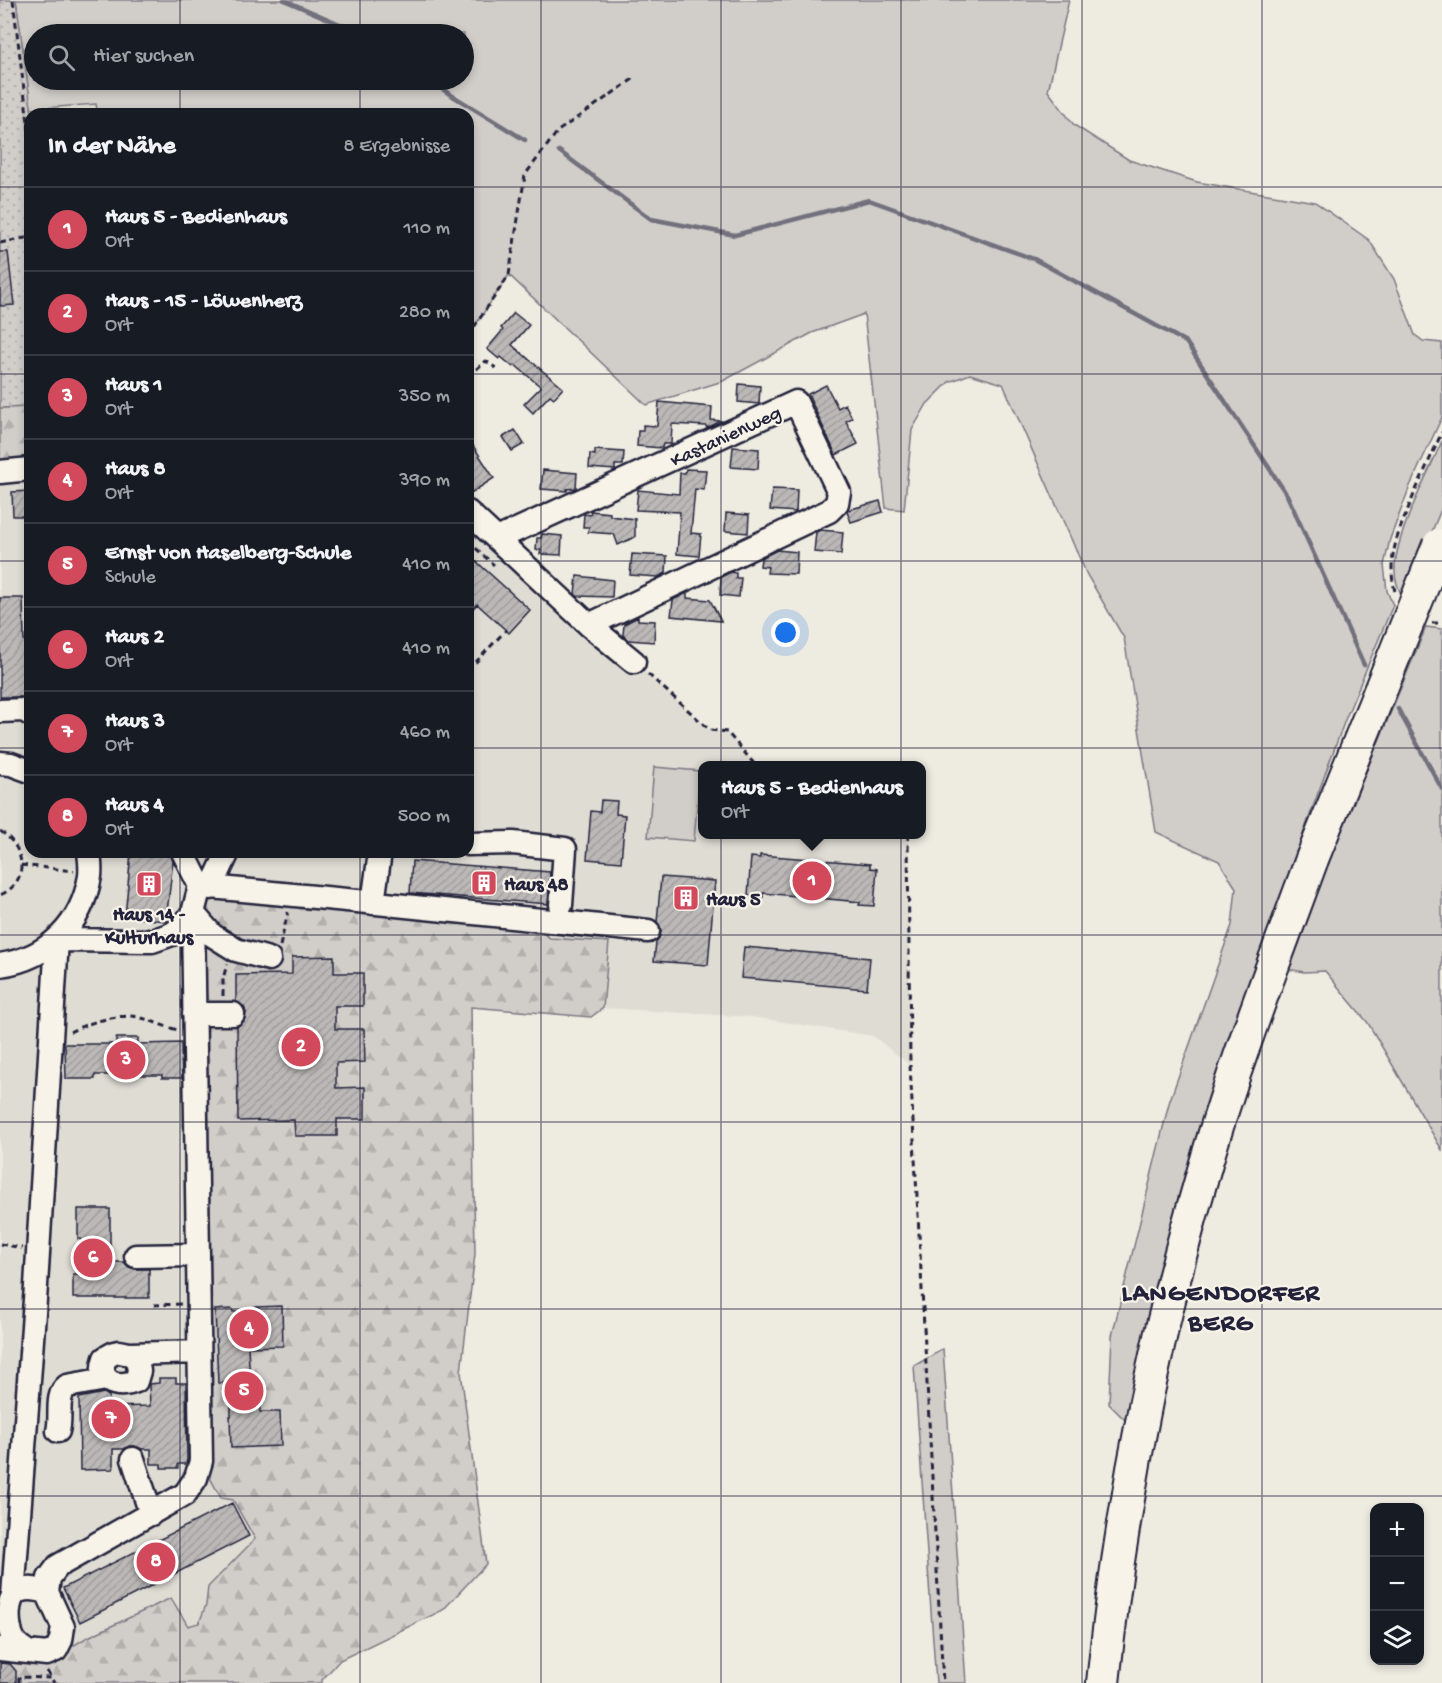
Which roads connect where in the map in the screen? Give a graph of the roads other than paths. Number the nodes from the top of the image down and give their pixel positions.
1 (24, 470) edge
2 (0, 472) edge
3 (474, 520) edge
4 (497, 538) junction
5 (1441, 542) edge
6 (589, 625) junction
7 (634, 662) road end
8 (24, 710) edge
9 (0, 711) edge
10 (0, 763) edge
11 (24, 768) edge
12 (474, 844) edge
13 (187, 858) edge
14 (224, 858) edge
15 (367, 858) edge
16 (378, 858) edge
17 (90, 862) edge
18 (206, 887) junction
19 (365, 902) junction
20 (561, 904) dead end
21 (193, 913) junction
22 (648, 931) dead end
23 (57, 940) junction
24 (270, 959) road end
25 (0, 965) edge
26 (228, 1014) road end
27 (194, 1024) junction
28 (136, 1256) dead end
29 (198, 1256) junction
30 (199, 1352) junction
31 (58, 1431) dead end
32 (133, 1459) dead end
33 (151, 1514) junction
34 (47, 1592) junction
35 (13, 1596) junction
36 (3, 1636) edge
37 (1103, 1683) edge

1 - 2 street
3 - 4 street
4 - 6 street
4 - 6 street, Kastanienweg
5 - 37 highway, bridge
6 - 7 street
8 - 9 street
10 - 11 street
12 - 20 street
13 - 18 street
14 - 18 street
15 - 19 street
16 - 19 street
17 - 23 street
18 - 19 street
18 - 21 street
19 - 22 street
21 - 23 street
21 - 24 street
21 - 27 street
23 - 25 street
23 - 35 street
26 - 27 street
27 - 29 street
28 - 29 street
29 - 30 street
30 - 31 street
30 - 33 street
32 - 33 street
33 - 34 street
34 - 35 street
34 - 36 street
35 - 36 street

